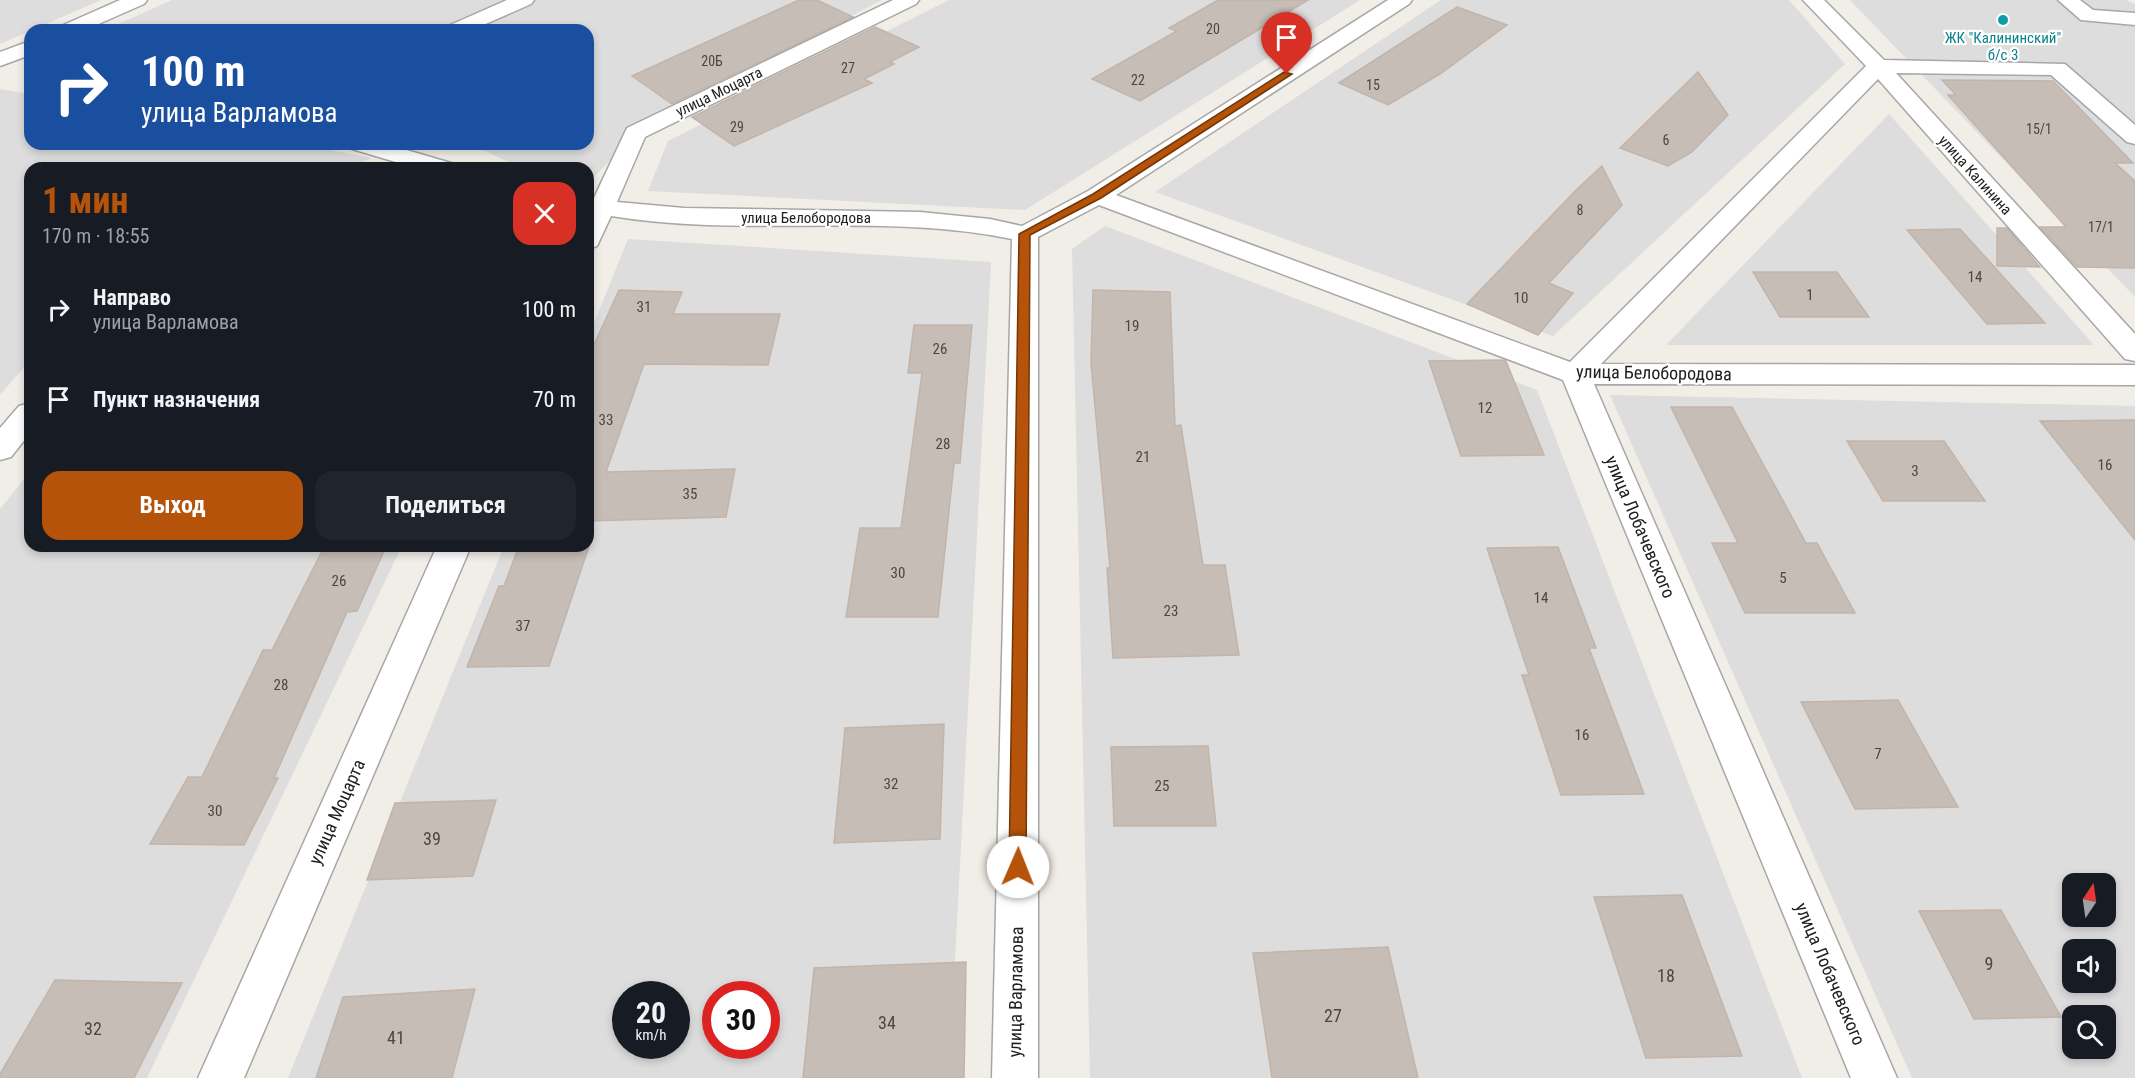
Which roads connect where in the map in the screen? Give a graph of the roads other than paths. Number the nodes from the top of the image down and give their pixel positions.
1 (137, 0) edge
2 (524, 0) edge
3 (909, 0) edge
4 (1402, 0) edge
5 (1813, 0) edge
6 (2068, 0) edge
7 (2135, 19) edge
8 (82, 24) edge
9 (469, 24) edge
10 (24, 50) edge
11 (0, 60) edge
12 (1878, 66) junction
13 (2135, 137) edge
14 (380, 150) edge
15 (422, 162) edge
16 (1097, 196) junction
17 (595, 206) edge
18 (1025, 234) junction
19 (2135, 352) edge
20 (1575, 374) junction
21 (2135, 375) edge
22 (24, 420) edge
23 (0, 449) edge
24 (451, 552) edge
25 (220, 1078) edge
26 (1015, 1078) edge
27 (1874, 1078) edge

1 - 8 street
2 - 9 street
3 - 17 street, улица Моцарта
4 - 16 street
5 - 12 street, улица Калинина
6 - 7 street
10 - 11 street
12 - 13 street
12 - 19 street, улица Калинина
12 - 20 street
14 - 15 street
16 - 18 street
16 - 20 street, улица Белобородова
17 - 18 street, улица Белобородова
18 - 26 street, улица Варламова
20 - 21 street, улица Белобородова
20 - 27 street, улица Лобачевского
22 - 23 street
24 - 25 street, улица Моцарта

